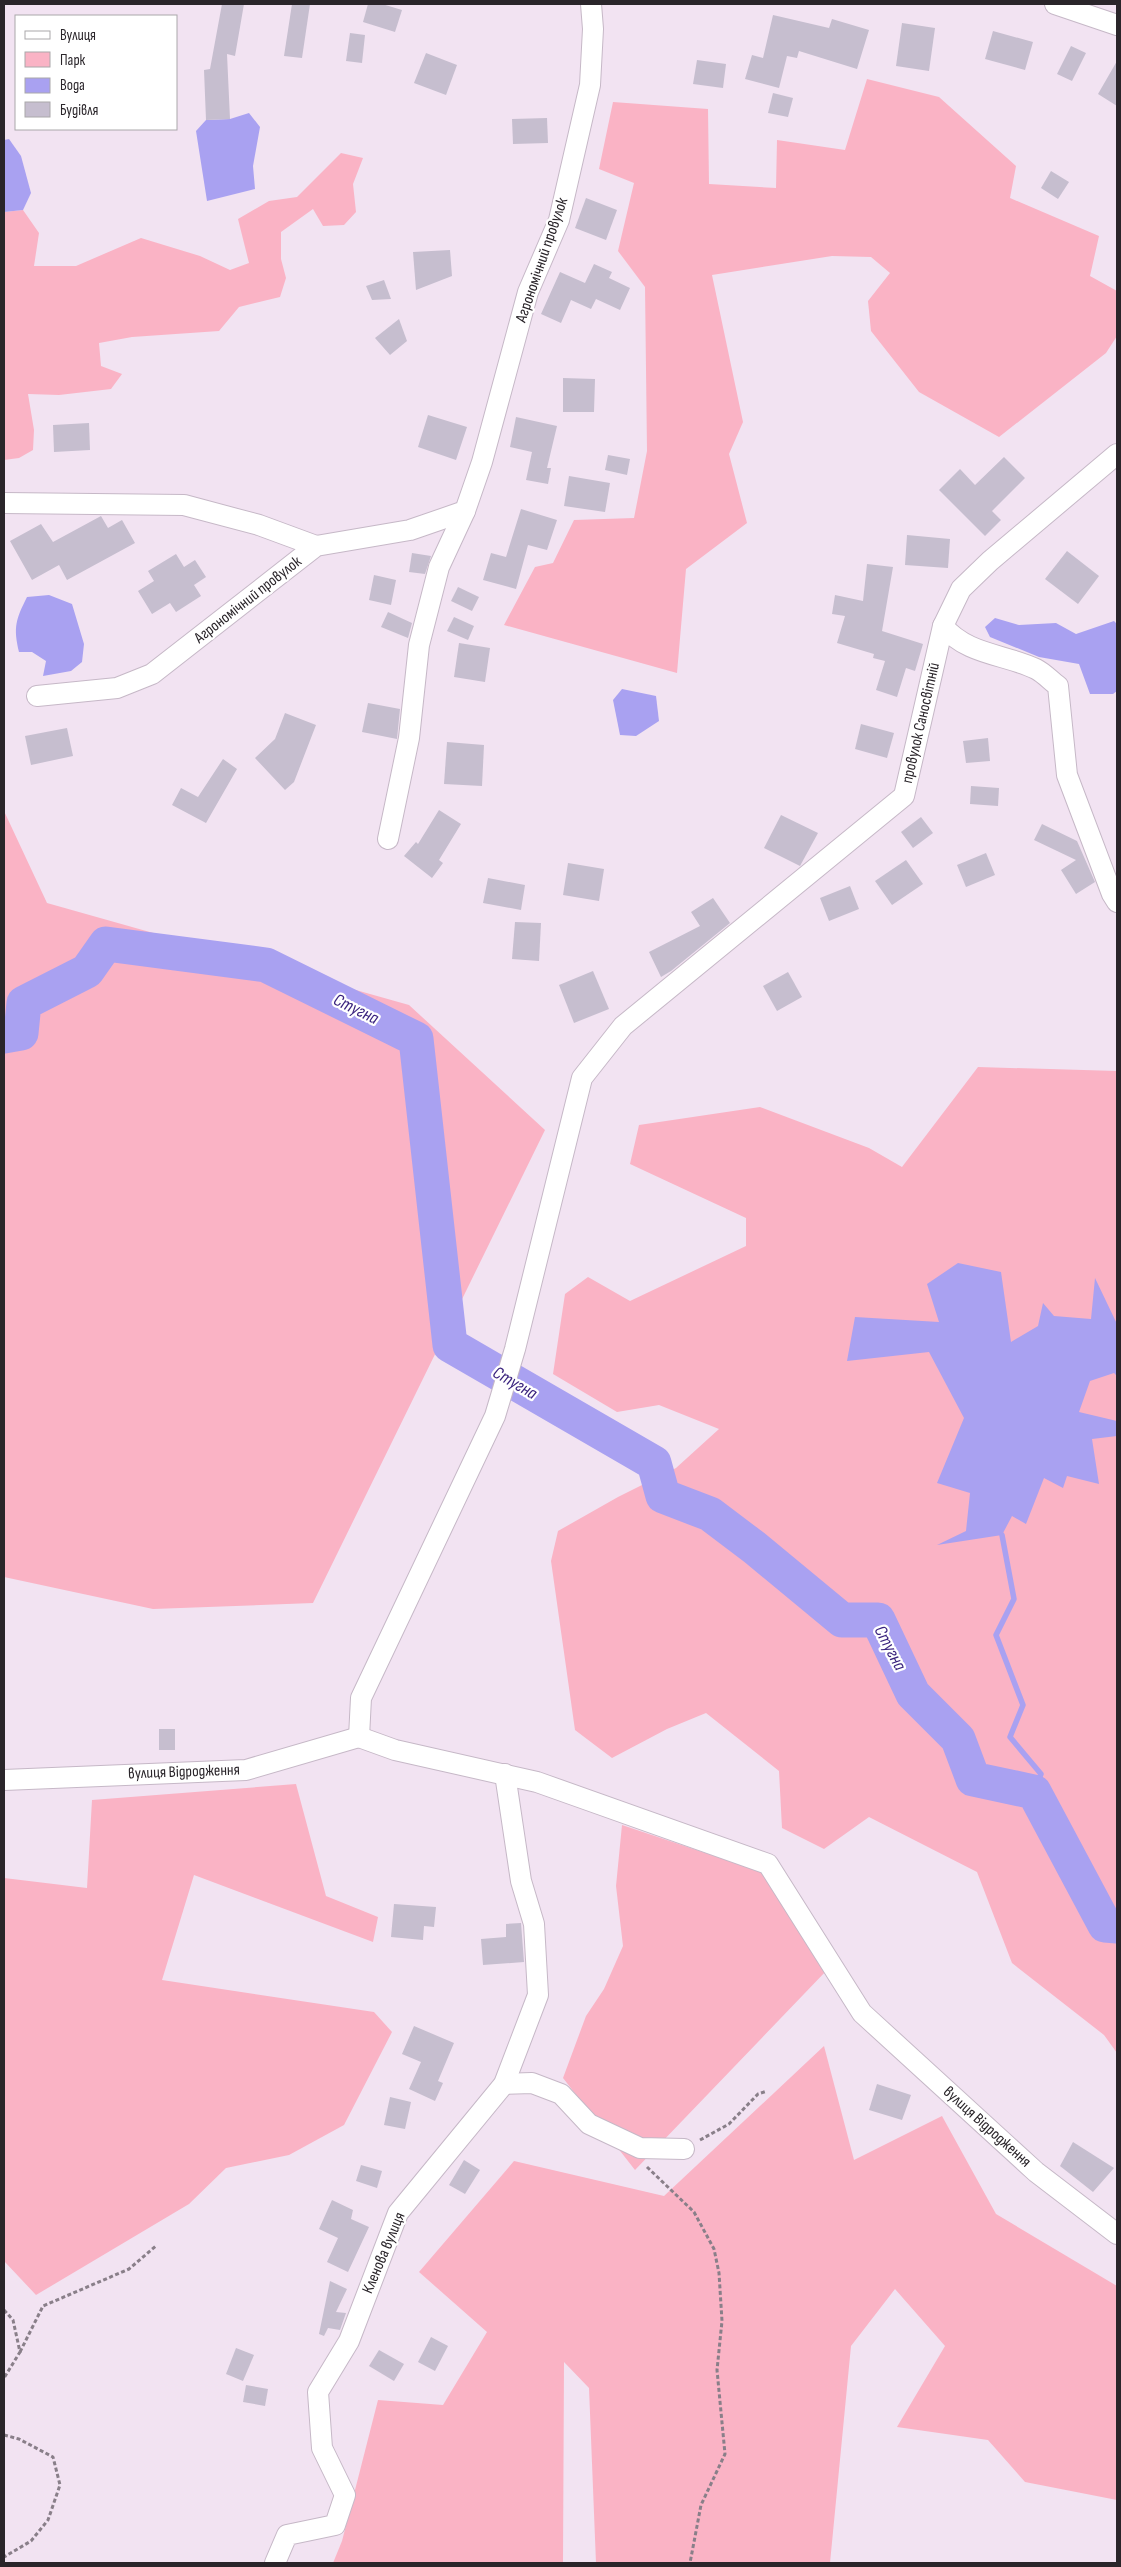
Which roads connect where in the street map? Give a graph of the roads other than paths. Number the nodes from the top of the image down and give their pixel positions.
1 (591, 4) edge
2 (1054, 4) edge
3 (1085, 10) edge
4 (1117, 25) edge
5 (1117, 454) edge
6 (4, 503) edge
7 (465, 511) junction
8 (316, 546) junction
9 (943, 626) junction
10 (37, 696) dead end
11 (388, 839) dead end
12 (1117, 902) edge
13 (359, 1737) junction
14 (505, 1774) junction
15 (4, 1780) edge
16 (504, 2084) junction
17 (684, 2149) road end
18 (1117, 2234) edge
19 (274, 2563) edge

1 - 7 street, Агрономічний провулок
2 - 3 street
3 - 4 street
5 - 9 street, провулок Саносвітній
6 - 8 street
7 - 8 street, Агрономічний провулок
7 - 11 street, Агрономічний провулок
8 - 10 street, Агрономічний провулок
9 - 12 street
9 - 13 street, провулок Саносвітній
13 - 14 street, вулиця Відродження
13 - 15 street, вулиця Відродження
14 - 16 street, Кленова вулиця
14 - 18 street, вулиця Відродження
16 - 17 street
16 - 19 street, Кленова вулиця

